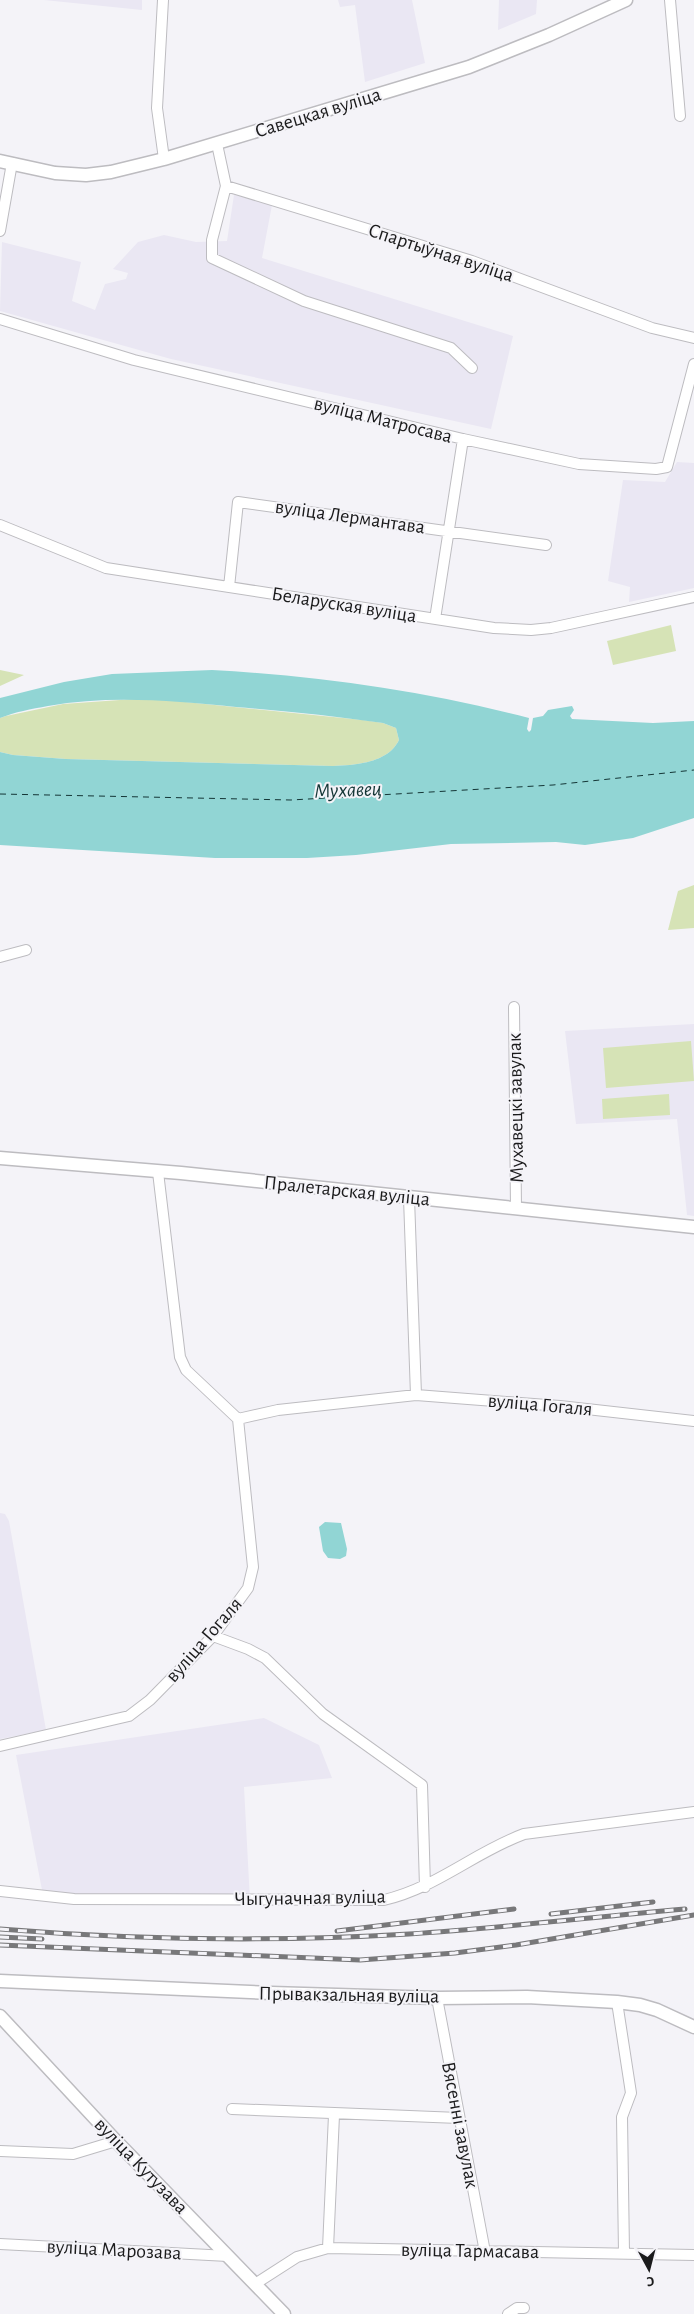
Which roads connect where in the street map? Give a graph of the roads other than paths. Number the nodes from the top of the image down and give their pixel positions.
1 (163, 0) edge
2 (626, 0) edge
3 (670, 0) edge
4 (680, 116) dead end
5 (217, 144) junction
6 (164, 159) junction
7 (6, 162) edge
8 (226, 186) junction
9 (0, 231) edge
10 (0, 318) edge
11 (694, 338) edge
12 (694, 364) edge
13 (472, 368) dead end
14 (463, 439) junction
15 (0, 525) edge
16 (448, 531) junction
17 (546, 545) dead end
18 (229, 587) junction
19 (694, 597) edge
20 (435, 619) junction
21 (26, 950) dead end
22 (0, 957) edge
23 (514, 1007) dead end
24 (0, 1158) edge
25 (158, 1172) junction
26 (409, 1198) junction
27 (516, 1209) junction
28 (694, 1227) edge
29 (416, 1395) junction
30 (238, 1419) junction
31 (694, 1421) edge
32 (213, 1636) junction
33 (0, 1746) edge
34 (694, 1812) edge
35 (424, 1887) junction
36 (0, 1891) edge
37 (0, 1981) edge
38 (437, 1998) junction
39 (617, 2002) junction
40 (0, 2016) edge
41 (694, 2027) edge
42 (232, 2109) dead end
43 (334, 2115) junction
44 (459, 2118) junction
45 (116, 2141) junction
46 (0, 2151) edge
47 (0, 2244) edge
48 (328, 2248) junction
49 (485, 2252) junction
50 (624, 2253) junction
51 (694, 2255) edge
52 (228, 2256) junction
53 (255, 2284) junction
54 (524, 2308) dead end
55 (284, 2314) edge
56 (508, 2314) edge

1 - 6 street
2 - 5 main road, Савецкая вуліца
3 - 4 street
5 - 6 main road, Савецкая вуліца
5 - 8 street
6 - 7 main road, Савецкая вуліца
7 - 9 street
8 - 11 street, Спартыўная вуліца
8 - 13 street
10 - 14 street, вуліца Матросава
12 - 14 street, вуліца Матросава
14 - 16 street
15 - 18 street, Беларуская вуліца
16 - 17 street, вуліца Лермантава
16 - 18 street, вуліца Лермантава
16 - 20 street
18 - 20 street, Беларуская вуліца
19 - 20 street, Беларуская вуліца
21 - 22 street
23 - 27 street, Мухавецкі завулак
24 - 25 main road, Пралетарская вуліца
25 - 26 main road, Пралетарская вуліца
25 - 30 street
26 - 27 main road, Пралетарская вуліца
26 - 29 street
27 - 28 main road, Пралетарская вуліца
29 - 30 street, вуліца Гогаля
29 - 31 street, вуліца Гогаля
30 - 32 street, вуліца Гогаля
32 - 33 street, вуліца Гогаля
32 - 35 street
34 - 35 street, Чыгуначная вуліца
35 - 36 street, Чыгуначная вуліца
37 - 38 main road, Прывакзальная вуліца
38 - 39 main road, Прывакзальная вуліца
38 - 44 street, Вясенні завулак
39 - 41 main road, Прывакзальная вуліца
39 - 50 street
40 - 45 main road, вуліца Кутузава
42 - 43 street
43 - 44 street
43 - 48 street
44 - 49 street, Вясенні завулак
45 - 46 street
45 - 52 main road, вуліца Кутузава
47 - 52 street, вуліца Марозава
48 - 49 street, вуліца Тармасава
48 - 53 street, вуліца Тармасава
49 - 50 street, вуліца Тармасава
50 - 51 street, вуліца Тармасава
52 - 53 main road, вуліца Кутузава
53 - 55 main road, вуліца Кутузава
54 - 56 street

